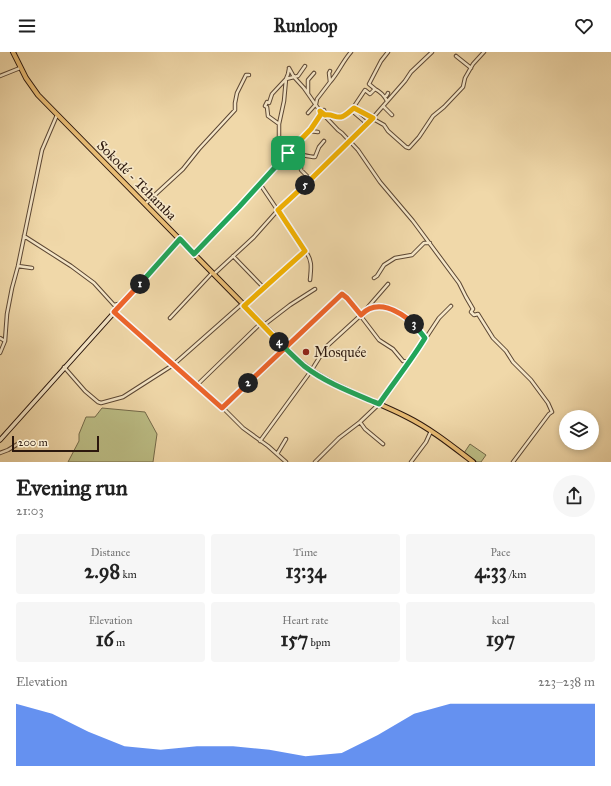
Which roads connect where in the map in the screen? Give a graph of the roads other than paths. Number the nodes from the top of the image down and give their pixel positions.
1 (13, 52) edge
2 (351, 52) edge
3 (388, 52) edge
4 (432, 52) edge
5 (484, 52) edge
6 (456, 56) dead end
7 (305, 66) dead end
8 (20, 68) junction
9 (471, 68) junction
10 (330, 71) dead end
11 (314, 72) dead end
12 (249, 75) dead end
13 (0, 76) edge
14 (294, 77) junction
15 (286, 79) junction
16 (330, 82) junction
17 (369, 84) junction
18 (375, 89) junction
19 (365, 90) junction
20 (388, 92) dead end
21 (308, 93) junction
22 (385, 97) junction
23 (387, 101) junction
24 (316, 104) junction
25 (383, 106) junction
26 (353, 109) junction
27 (324, 110) dead end
28 (320, 111) junction
29 (308, 113) dead end
30 (57, 115) junction
31 (325, 115) junction
32 (392, 115) dead end
33 (373, 118) junction
34 (279, 124) junction
35 (365, 126) junction
36 (309, 131) junction
37 (318, 132) dead end
38 (349, 140) junction
39 (324, 141) dead end
40 (288, 153) junction
41 (283, 158) junction
42 (328, 158) dead end
43 (332, 158) junction
44 (322, 164) dead end
45 (301, 166) dead end
46 (322, 169) junction
47 (310, 179) junction
48 (260, 184) junction
49 (145, 205) junction
50 (278, 210) junction
51 (24, 236) junction
52 (180, 239) junction
53 (430, 243) junction
54 (305, 251) junction
55 (194, 254) junction
56 (233, 256) junction
57 (18, 266) junction
58 (32, 268) dead end
59 (213, 274) junction
60 (374, 278) dead end
61 (310, 280) dead end
62 (388, 284) dead end
63 (264, 288) junction
64 (315, 289) dead end
65 (123, 303) junction
66 (243, 305) junction
67 (452, 306) dead end
68 (366, 309) junction
69 (114, 312) junction
70 (361, 315) junction
71 (170, 318) dead end
72 (262, 324) junction
73 (0, 338) edge
74 (425, 338) junction
75 (5, 342) junction
76 (285, 348) junction
77 (0, 353) edge
78 (408, 362) junction
79 (173, 365) junction
80 (64, 367) junction
81 (311, 370) junction
82 (196, 386) junction
83 (379, 404) junction
84 (222, 408) junction
85 (360, 422) junction
86 (431, 431) junction
87 (286, 439) dead end
88 (0, 440) edge
89 (260, 441) junction
90 (21, 442) dead end
91 (383, 444) dead end
92 (0, 453) edge
93 (277, 454) junction
94 (285, 462) edge
95 (315, 462) edge
96 (411, 462) edge
97 (473, 462) edge
98 (513, 462) edge

1 - 8 main road, Sokodé - Tchamba
2 - 16 street
3 - 17 street
4 - 23 street
5 - 9 street
6 - 9 street
7 - 14 street
8 - 13 street
8 - 30 main road, Sokodé - Tchamba
9 - 33 street
10 - 16 street
11 - 21 street
12 - 49 street
14 - 15 street
14 - 15 street
14 - 21 street
15 - 34 street
15 - 34 street
16 - 24 street
17 - 18 street
17 - 19 street
18 - 19 street
18 - 22 street
19 - 26 street
20 - 22 street
21 - 24 street
22 - 23 street
23 - 25 street
24 - 28 street
24 - 29 street
25 - 32 street
25 - 33 street
26 - 31 street
26 - 33 street
26 - 35 street
27 - 31 street
28 - 31 street
28 - 36 street
30 - 49 main road, Sokodé - Tchamba
30 - 51 street
31 - 38 street
33 - 35 street
34 - 41 street
35 - 38 street
36 - 37 street
36 - 40 street
38 - 43 street
38 - 53 street
39 - 40 street
40 - 41 street
41 - 48 street
42 - 43 street
43 - 46 street
44 - 46 street
45 - 47 street
46 - 47 street
47 - 50 street
48 - 50 street
48 - 55 street
49 - 52 main road, Sokodé - Tchamba
50 - 54 street
50 - 56 street
51 - 57 street
51 - 65 street
52 - 55 main road, Sokodé - Tchamba
52 - 65 main road
53 - 60 street
53 - 98 street
54 - 61 street
54 - 63 street
55 - 59 main road, Sokodé - Tchamba
56 - 59 street
56 - 63 street
57 - 58 street
57 - 75 street
59 - 66 main road, Sokodé - Tchamba
59 - 71 street
62 - 68 street
63 - 66 street
64 - 72 street
65 - 69 main road
66 - 72 main road, Sokodé - Tchamba
66 - 79 street
67 - 74 street
68 - 70 street
68 - 74 street
69 - 79 street
69 - 80 main road
70 - 76 street
70 - 78 street
70 - 81 street
72 - 76 main road, Sokodé - Tchamba
72 - 82 street
73 - 75 street
74 - 78 street
75 - 77 street
76 - 81 main road, Sokodé - Tchamba
76 - 84 street
78 - 83 street
79 - 80 street
79 - 82 street
80 - 88 main road
81 - 83 main road, Sokodé - Tchamba
81 - 89 street
82 - 84 street
83 - 85 street
83 - 86 main road, Sokodé - Tchamba
84 - 89 street
85 - 91 street
85 - 95 street
86 - 96 street
86 - 97 main road, Sokodé - Tchamba
87 - 93 street
89 - 93 street
90 - 92 street
93 - 94 street

